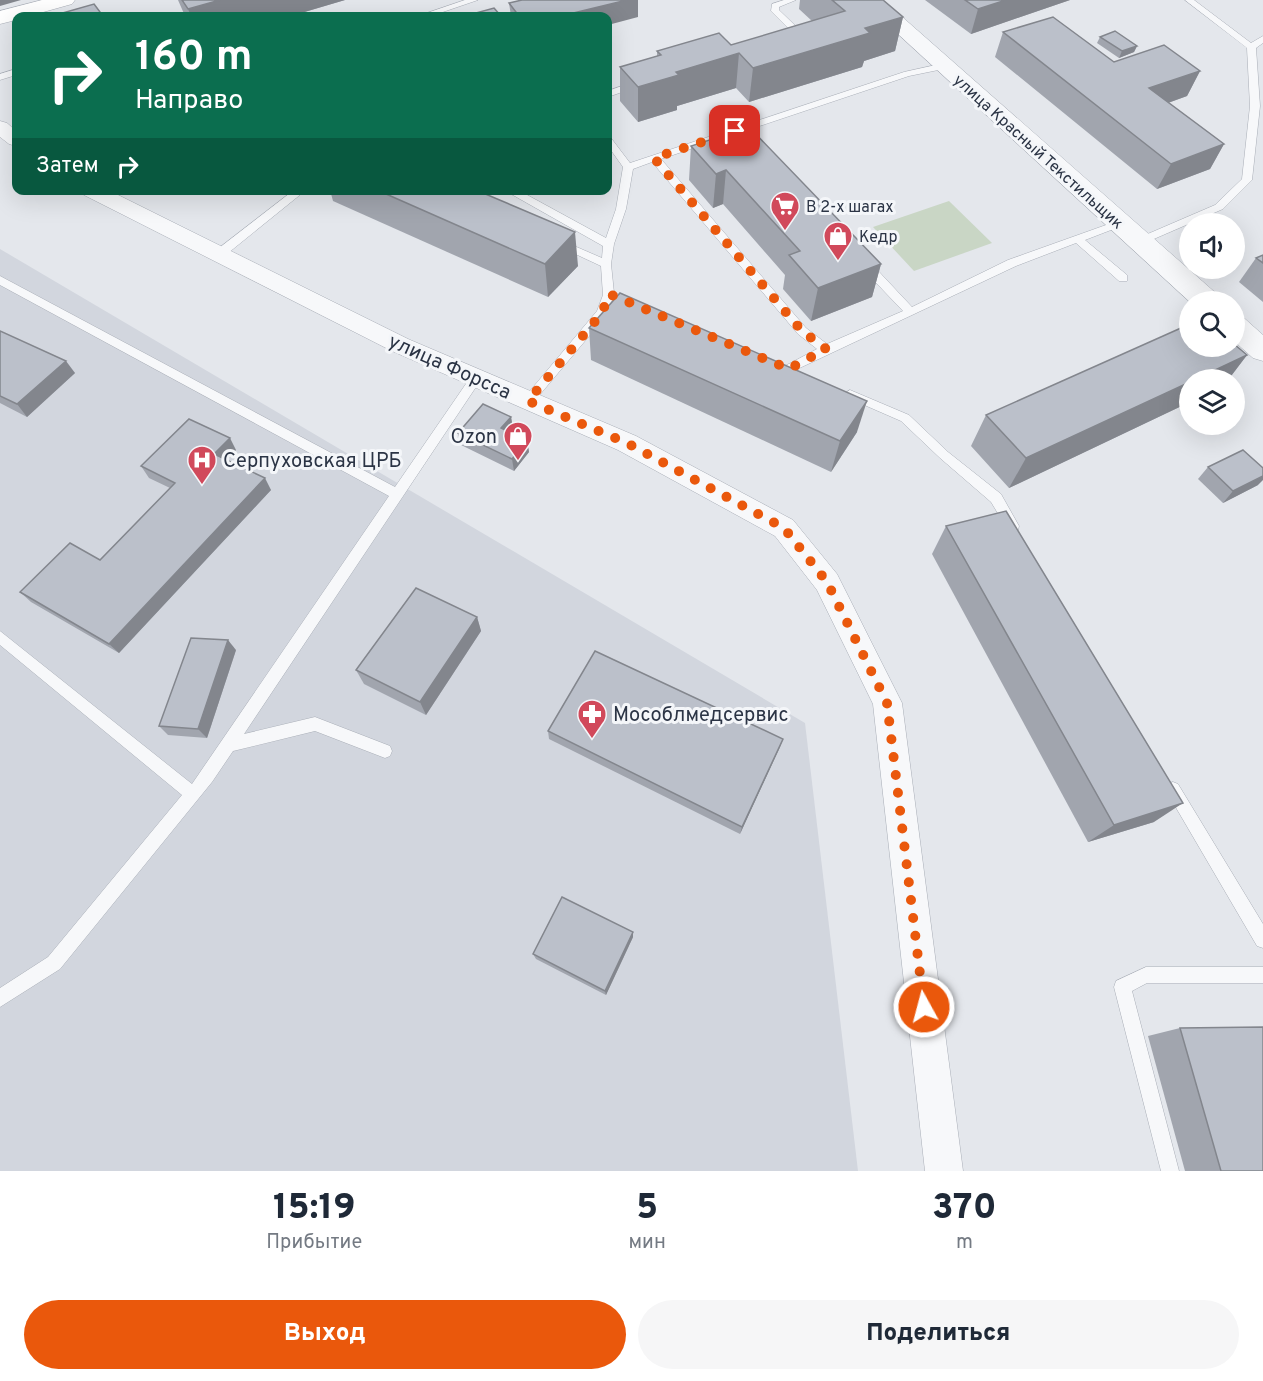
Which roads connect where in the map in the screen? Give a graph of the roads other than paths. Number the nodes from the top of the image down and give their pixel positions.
1 (65, 0) edge
2 (474, 0) edge
3 (792, 0) edge
4 (871, 0) edge
5 (1189, 0) edge
6 (22, 12) edge
7 (434, 12) edge
8 (1263, 39) edge
9 (793, 42) edge
10 (1251, 47) junction
11 (945, 66) junction
12 (650, 79) edge
13 (612, 93) edge
14 (0, 127) edge
15 (1258, 133) edge
16 (12, 138) edge
17 (612, 145) edge
18 (654, 158) junction
19 (628, 167) junction
20 (101, 195) edge
21 (295, 195) edge
22 (518, 195) edge
23 (1120, 223) junction
24 (1078, 239) junction
25 (551, 241) edge
26 (1140, 241) junction
27 (609, 244) junction
28 (854, 253) edge
29 (218, 255) junction
30 (606, 264) junction
31 (1123, 278) dead end
32 (0, 280) edge
33 (1196, 291) edge
34 (609, 294) junction
35 (641, 308) edge
36 (911, 312) junction
37 (1245, 335) edge
38 (826, 349) junction
39 (1263, 351) edge
40 (809, 377) edge
41 (476, 378) junction
42 (840, 390) edge
43 (528, 401) junction
44 (397, 494) junction
45 (1020, 538) edge
46 (0, 637) edge
47 (229, 745) junction
48 (385, 751) dead end
49 (1166, 777) edge
50 (193, 794) junction
51 (1263, 940) edge
52 (1263, 975) edge
53 (0, 998) edge
54 (944, 1171) edge
55 (1170, 1171) edge

1 - 6 main road
2 - 7 lane
3 - 9 lane
4 - 11 street, улица Красный Текстильщик
5 - 10 lane
8 - 10 lane
10 - 15 lane
11 - 18 lane
11 - 23 street, улица Красный Текстильщик
12 - 13 lane
14 - 16 street
15 - 26 lane
17 - 19 lane
18 - 19 lane
18 - 38 lane
19 - 27 lane
20 - 29 street, улица Форсса
21 - 29 lane
22 - 27 lane
23 - 24 lane
23 - 26 street, улица Красный Текстильщик
24 - 31 lane
24 - 36 lane
25 - 30 lane
26 - 33 street, улица Красный Текстильщик
27 - 30 lane
28 - 36 lane
29 - 41 street, улица Форсса
30 - 34 lane
32 - 44 lane
34 - 35 lane
34 - 43 lane
36 - 38 lane
37 - 39 street
38 - 40 lane
41 - 43 street, улица Форсса
41 - 44 lane
42 - 45 lane
43 - 54 street, улица Форсса
44 - 47 lane
46 - 50 lane
47 - 48 lane
47 - 50 lane
49 - 51 lane
50 - 53 lane
52 - 55 lane

